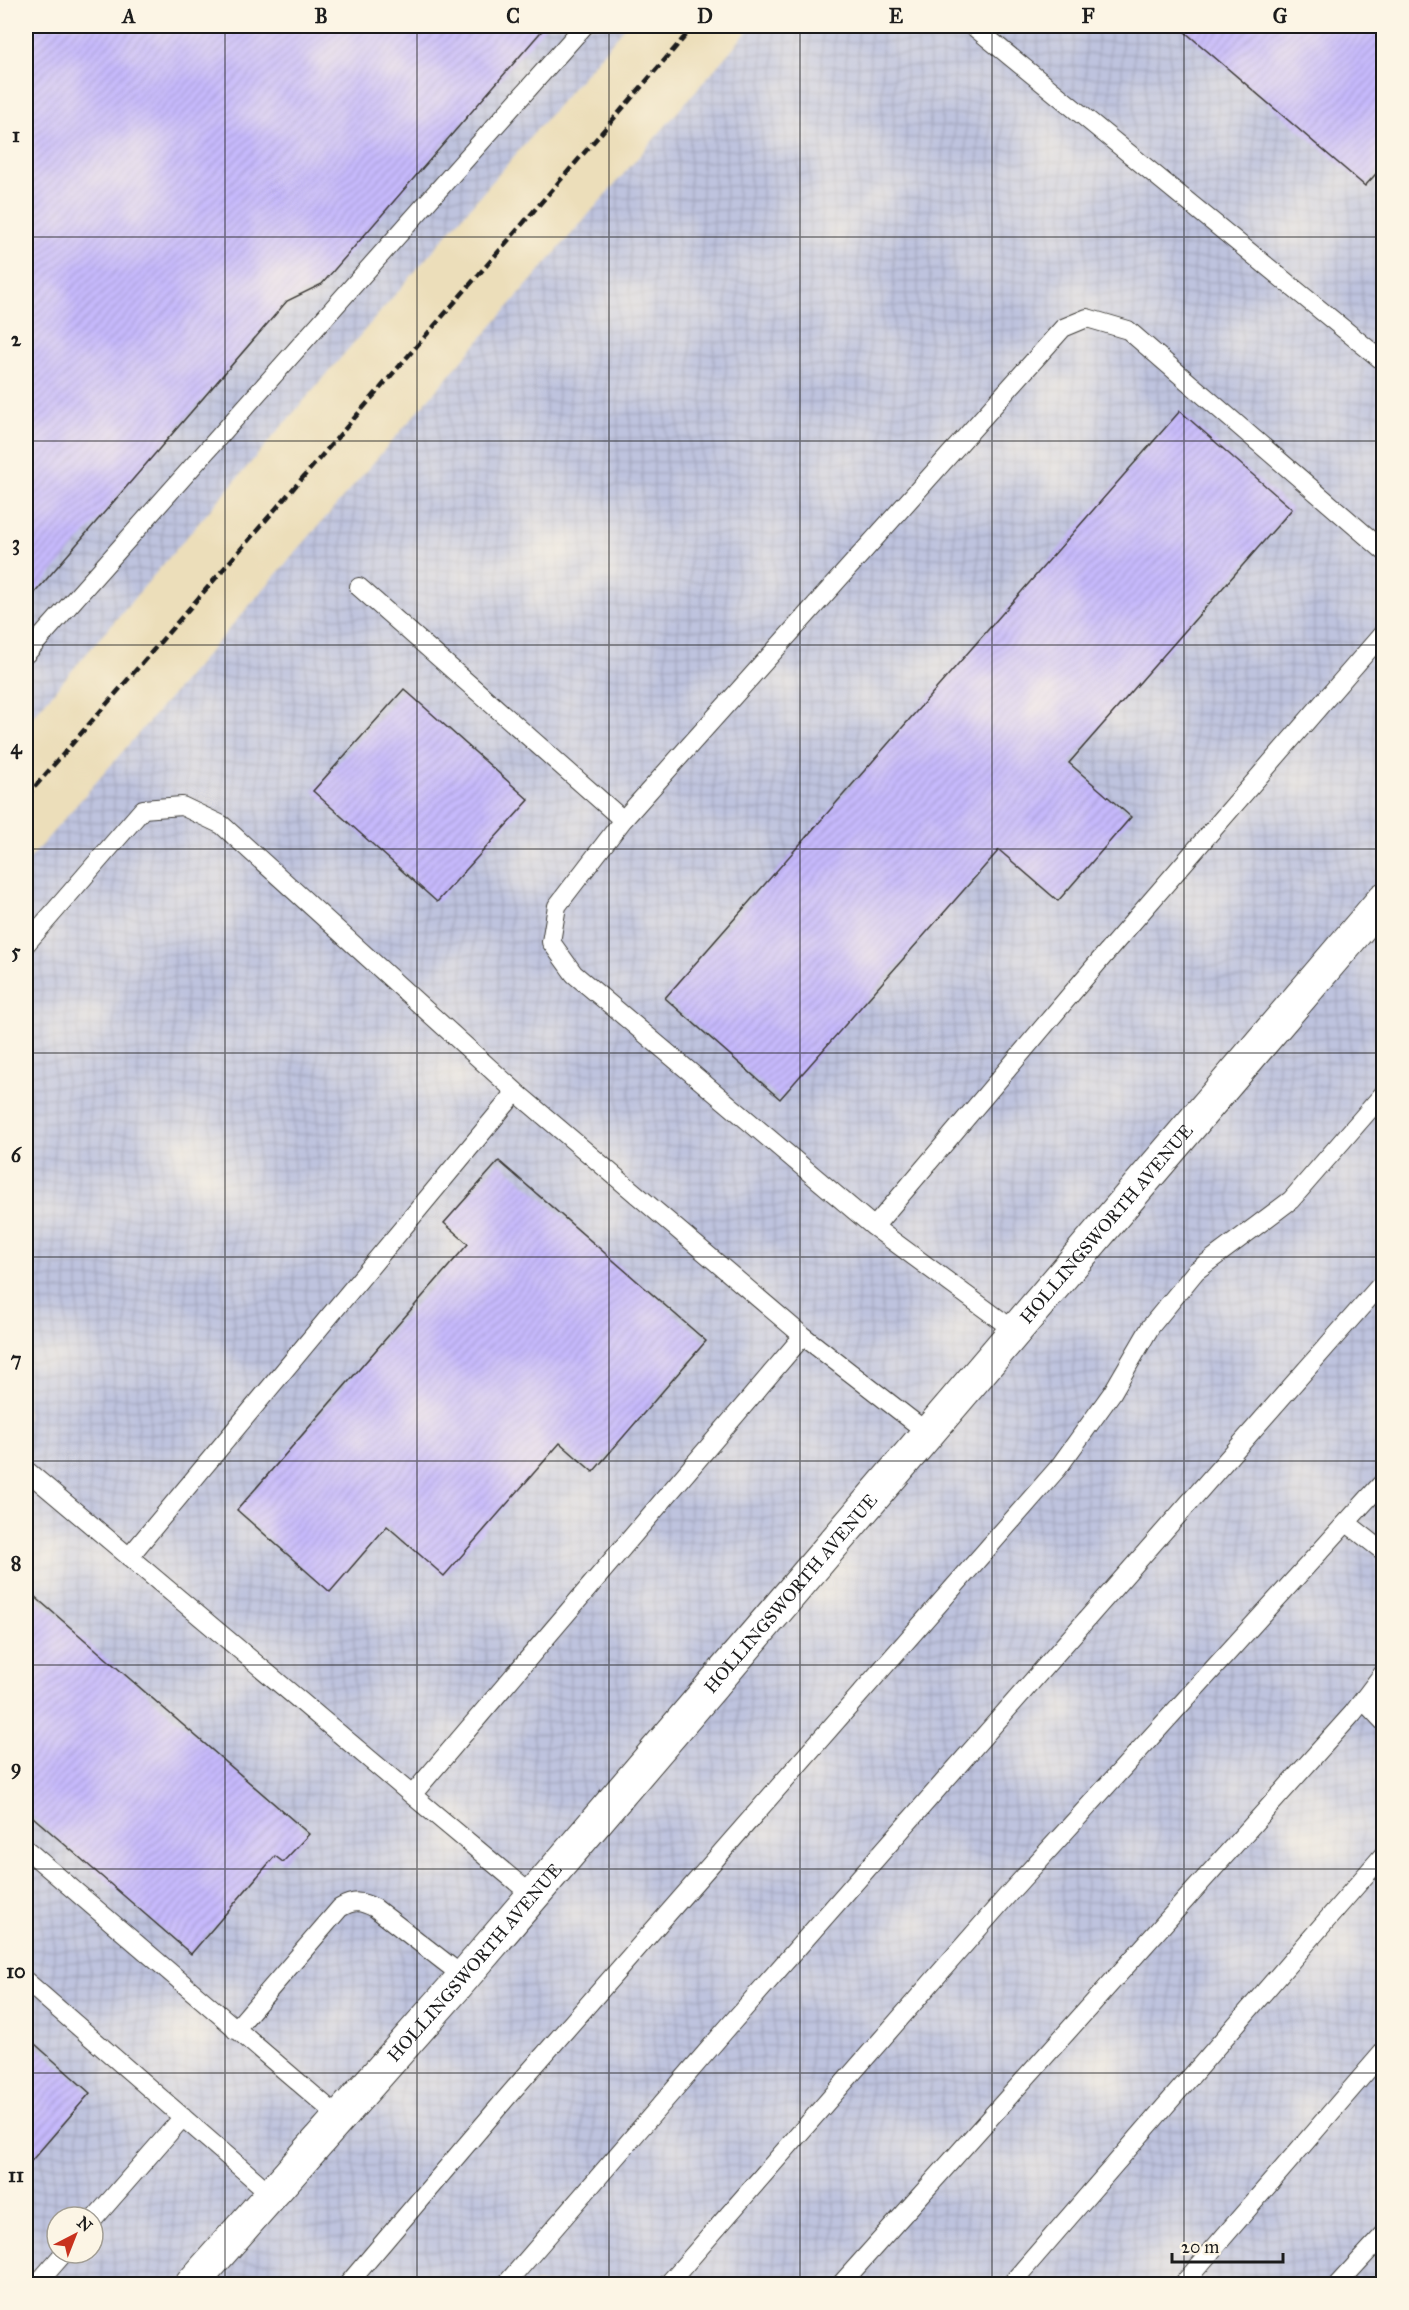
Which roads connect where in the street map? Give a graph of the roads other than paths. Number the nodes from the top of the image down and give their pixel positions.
1 (584, 26) edge
2 (973, 26) edge
3 (1383, 362) edge
4 (1383, 551) edge
5 (359, 587) dead end
6 (1383, 632) edge
7 (26, 654) edge
8 (623, 820) junction
9 (1383, 899) edge
10 (26, 944) edge
11 (516, 1092) junction
12 (1383, 1093) edge
13 (874, 1227) junction
14 (1383, 1281) edge
15 (1015, 1331) junction
16 (803, 1336) junction
17 (928, 1433) junction
18 (26, 1470) edge
19 (1383, 1481) edge
20 (1347, 1523) junction
21 (1383, 1552) edge
22 (129, 1557) junction
23 (1383, 1672) edge
24 (1363, 1700) junction
25 (1383, 1722) edge
26 (412, 1795) junction
27 (26, 1849) edge
28 (1383, 1854) edge
29 (533, 1896) junction
30 (464, 1977) junction
31 (26, 1981) edge
32 (235, 2030) junction
33 (1383, 2051) edge
34 (183, 2117) junction
35 (339, 2117) junction
36 (271, 2194) junction
37 (105, 2206) edge
38 (1383, 2234) edge
39 (54, 2265) edge
40 (37, 2284) edge
41 (192, 2284) edge
42 (348, 2284) edge
43 (506, 2284) edge
44 (668, 2284) edge
45 (841, 2284) edge
46 (1011, 2284) edge
47 (1183, 2284) edge
48 (1338, 2284) edge

1 - 7 lane
2 - 3 lane
4 - 8 lane
5 - 8 lane
6 - 13 lane
8 - 13 lane
9 - 15 street, HOLLINGSWORTH AVENUE
10 - 11 lane
11 - 16 lane
11 - 22 lane
12 - 42 lane
13 - 15 lane
14 - 43 lane
15 - 17 street, HOLLINGSWORTH AVENUE
16 - 17 lane
16 - 26 lane
17 - 29 street, HOLLINGSWORTH AVENUE
18 - 22 lane
19 - 20 lane
20 - 21 lane
20 - 44 lane
22 - 26 lane
23 - 24 lane
24 - 25 lane
24 - 45 lane
26 - 29 lane
27 - 32 lane
28 - 46 lane
29 - 30 street, HOLLINGSWORTH AVENUE
30 - 32 lane
30 - 35 street, HOLLINGSWORTH AVENUE
31 - 34 lane
32 - 35 lane
33 - 47 lane
34 - 36 lane
34 - 37 lane
35 - 36 street, HOLLINGSWORTH AVENUE
36 - 41 street, HOLLINGSWORTH AVENUE
38 - 48 lane
39 - 40 lane

